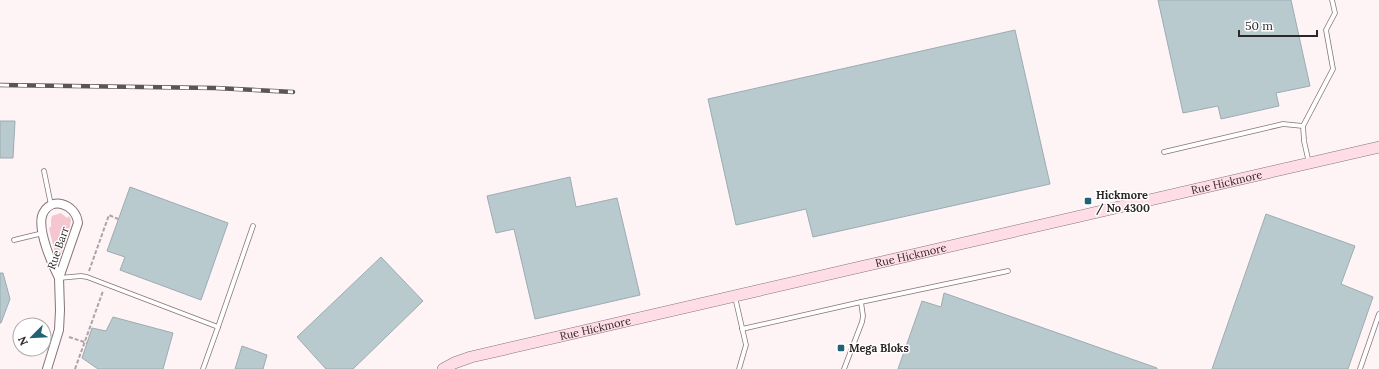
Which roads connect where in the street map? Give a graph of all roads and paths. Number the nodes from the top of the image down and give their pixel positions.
1 (1332, 0) edge
2 (1303, 126) junction
3 (1379, 147) edge
4 (1164, 152) dead end
5 (1309, 163) junction
6 (44, 171) dead end
7 (51, 205) junction
8 (118, 219) dead end
9 (253, 226) dead end
10 (43, 233) junction
11 (14, 240) dead end
12 (1008, 271) dead end
13 (87, 277) junction
14 (59, 278) junction
15 (105, 284) junction
16 (735, 296) junction
17 (860, 302) junction
18 (1379, 314) edge
19 (218, 327) junction
20 (742, 330) junction
21 (69, 337) dead end
22 (86, 343) junction
23 (47, 369) edge
24 (75, 369) edge
25 (203, 369) edge
26 (444, 369) edge
27 (739, 369) edge
28 (844, 369) edge
29 (1360, 369) edge

1 - 2 lane
2 - 4 lane
2 - 5 lane
3 - 5 street, Rue Hickmore
5 - 16 street, Rue Hickmore
6 - 7 lane
7 - 10 street, Rue Barr
7 - 14 street, Rue Barr
8 - 13 path
9 - 19 lane
10 - 11 lane
10 - 14 street, Rue Barr
12 - 17 lane
13 - 14 lane
13 - 15 lane
14 - 23 street, Rue Barr
15 - 19 lane
15 - 22 path
16 - 20 lane
16 - 26 street, Rue Hickmore
17 - 20 lane
17 - 28 lane
18 - 29 lane
19 - 25 lane
20 - 27 lane
21 - 22 path
22 - 24 path

